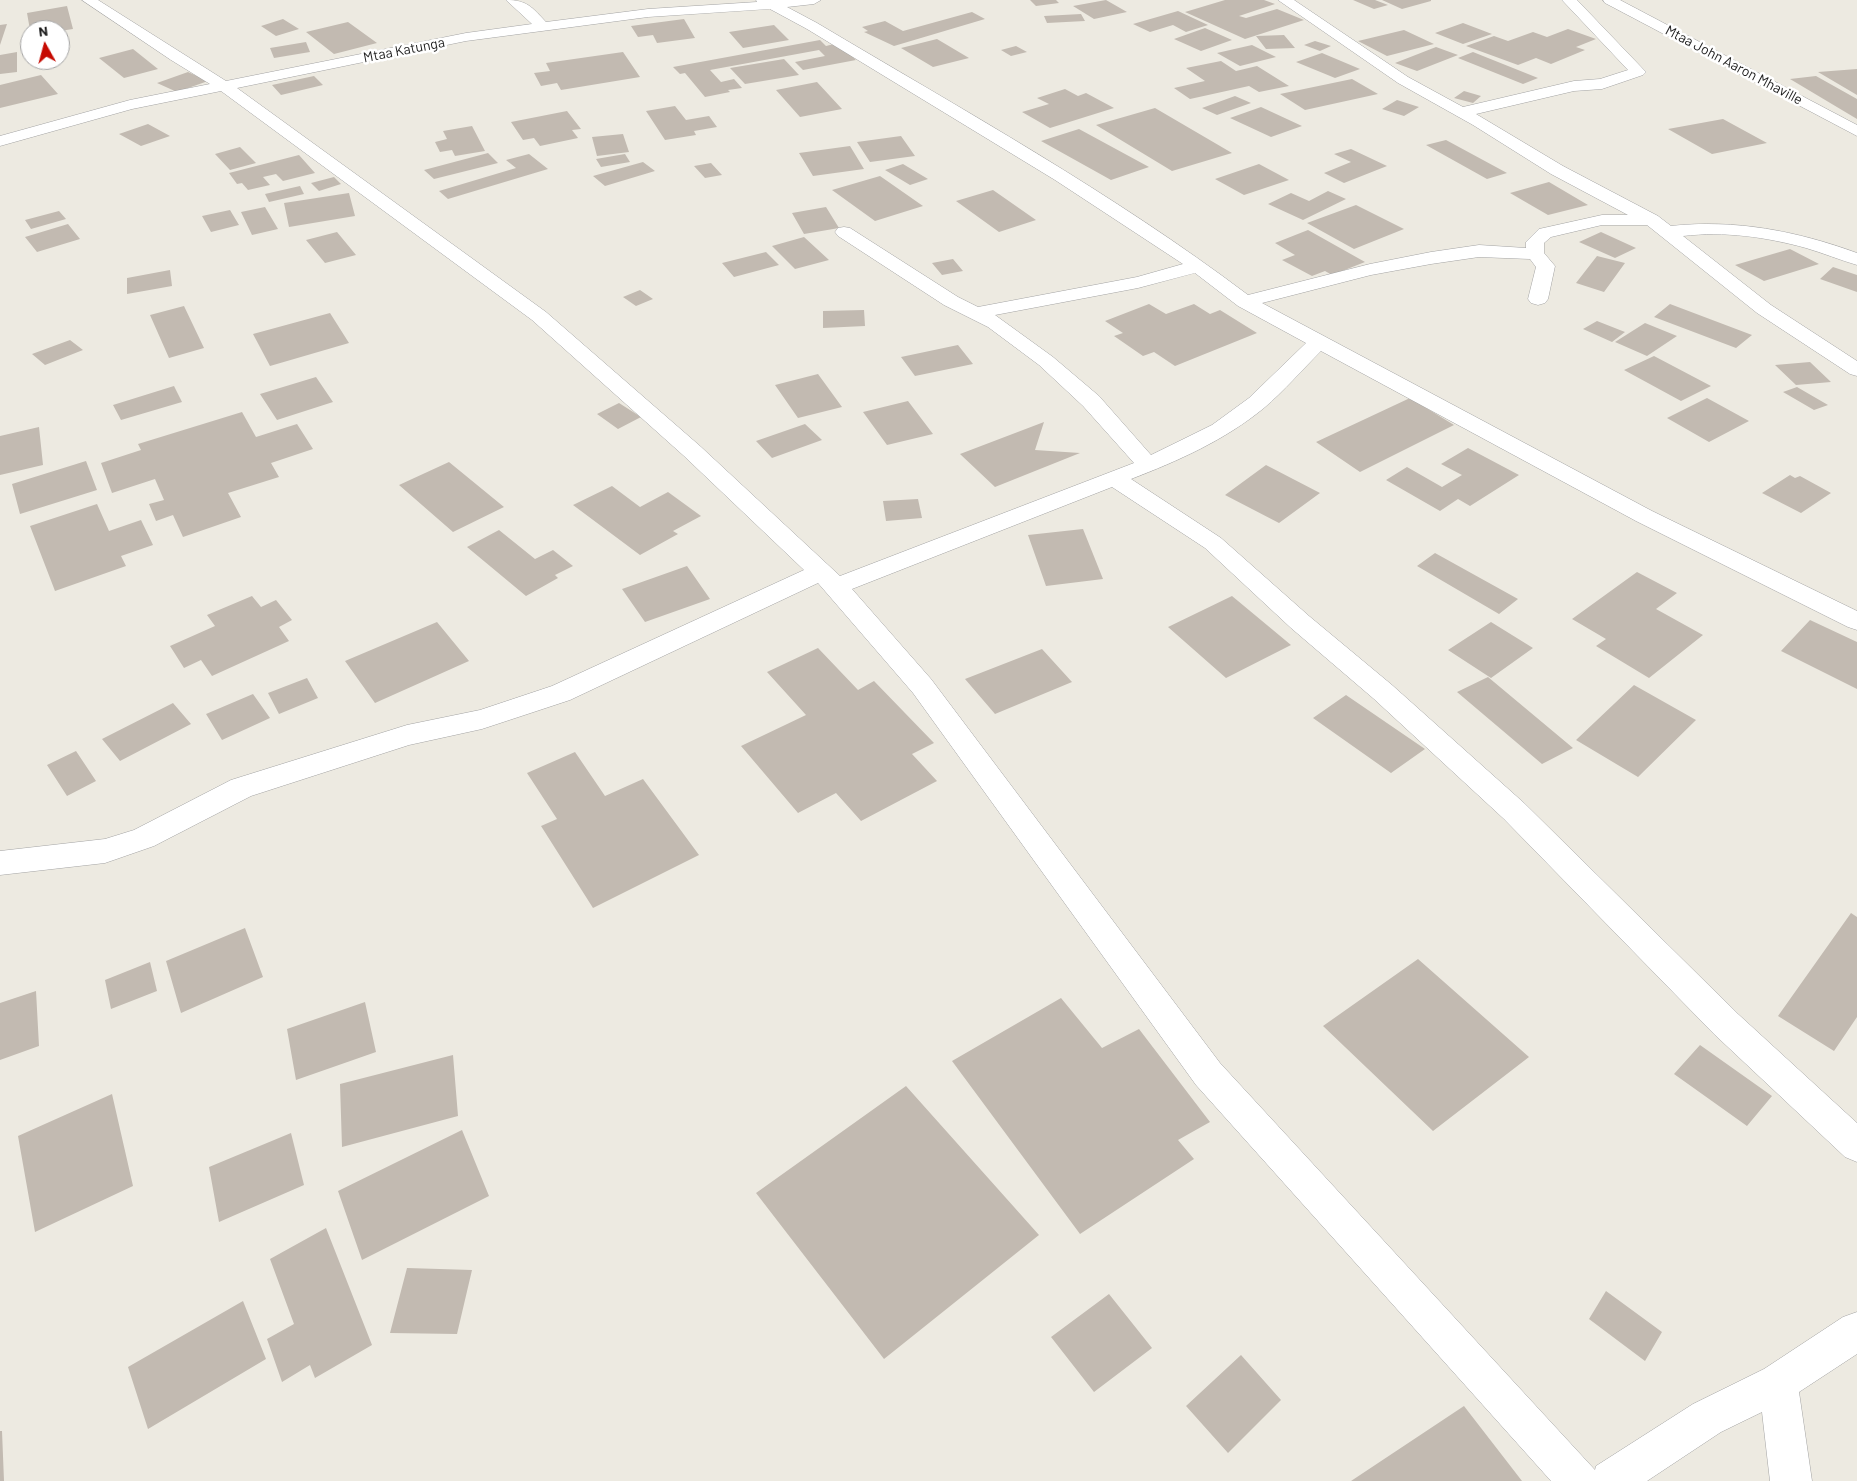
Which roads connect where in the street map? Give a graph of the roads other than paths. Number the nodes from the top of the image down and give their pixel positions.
1 (89, 0) edge
2 (513, 0) edge
3 (814, 0) edge
4 (1285, 0) edge
5 (1569, 0) edge
6 (1610, 0) edge
7 (767, 3) edge
8 (542, 27) junction
9 (224, 86) junction
10 (1462, 112) junction
11 (1857, 131) edge
12 (0, 141) edge
13 (1652, 220) junction
14 (844, 232) dead end
15 (1668, 232) junction
16 (1535, 254) junction
17 (1857, 259) edge
18 (1198, 266) junction
19 (1538, 299) dead end
20 (1245, 302) junction
21 (975, 313) junction
22 (1319, 342) junction
23 (1857, 370) edge
24 (1148, 465) junction
25 (1113, 478) junction
26 (829, 579) junction
27 (1857, 621) edge
28 (0, 863) edge
29 (1857, 1146) edge
30 (1857, 1331) edge
31 (1778, 1383) junction
32 (1579, 1481) edge
33 (1611, 1481) edge
34 (1791, 1481) edge

1 - 9 street
2 - 8 street
3 - 7 street, Mtaa Katunga
4 - 10 street
5 - 10 street
6 - 11 street, Mtaa John Aaron Mhaville
7 - 8 street, Mtaa Katunga
7 - 18 street
8 - 9 street, Mtaa Katunga
9 - 12 street, Mtaa Katunga
9 - 26 street
10 - 13 street
13 - 15 street
13 - 16 street
14 - 21 street
15 - 17 street
15 - 23 street
16 - 19 street
16 - 20 street
18 - 20 street
18 - 21 street
20 - 22 street
21 - 24 street
22 - 24 street
22 - 27 street
24 - 25 street
25 - 26 street
25 - 29 street
26 - 28 street
26 - 32 street
30 - 31 street
31 - 33 street
31 - 34 street

